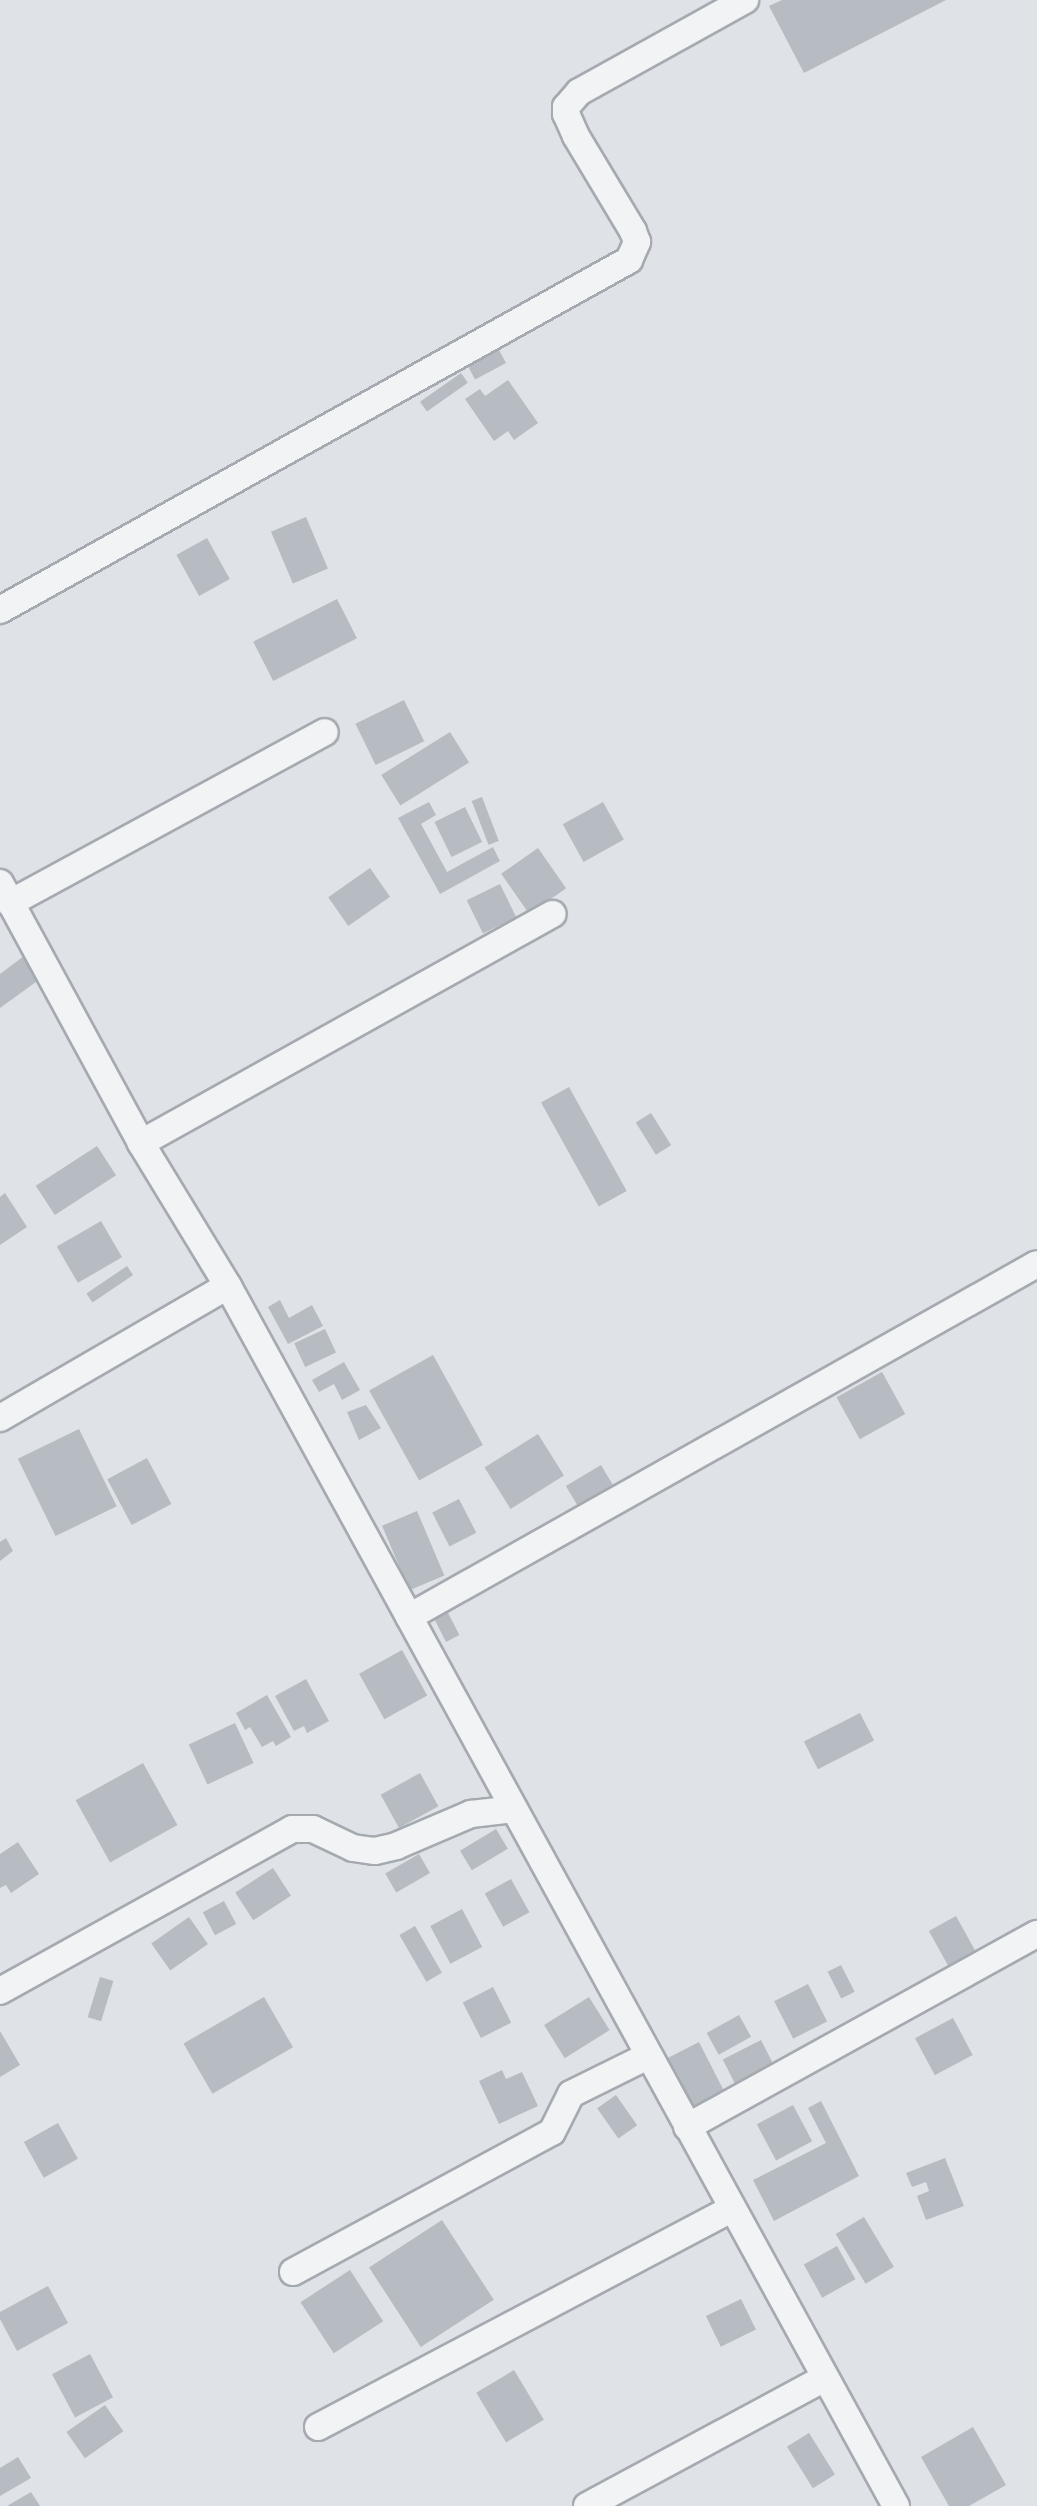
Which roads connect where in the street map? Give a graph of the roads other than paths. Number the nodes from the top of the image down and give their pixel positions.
1 (745, 0) edge
2 (0, 610) edge
3 (325, 732) dead end
4 (5, 893) edge
5 (553, 914) dead end
6 (141, 1143) junction
7 (1037, 1264) edge
8 (228, 1286) junction
9 (0, 1418) edge
10 (409, 1617) junction
11 (514, 1809) junction
12 (1037, 1934) edge
13 (0, 1991) edge
14 (648, 2056) junction
15 (687, 2127) junction
16 (732, 2209) junction
17 (293, 2272) dead end
18 (825, 2378) junction
19 (318, 2427) dead end
20 (587, 2506) edge
21 (896, 2506) edge

1 - 2 street
3 - 4 street
4 - 6 street
5 - 6 street
6 - 8 street
7 - 10 street
8 - 9 street
8 - 10 street
10 - 11 street
11 - 13 street
11 - 14 street
12 - 15 street
14 - 15 street
14 - 17 street
15 - 16 street
16 - 18 street
16 - 19 street
18 - 20 street
18 - 21 street

